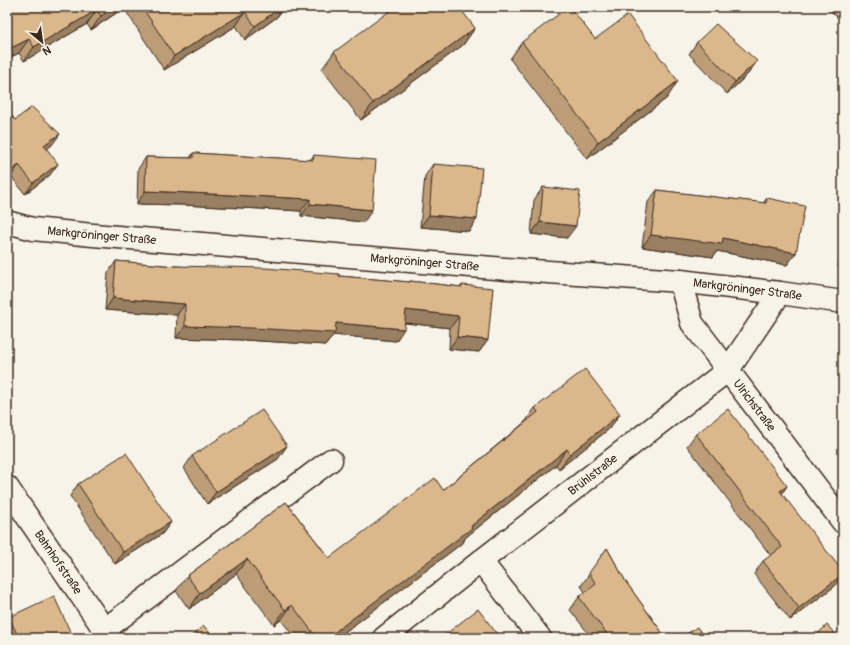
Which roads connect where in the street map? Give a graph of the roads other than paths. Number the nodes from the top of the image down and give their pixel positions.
1 (7, 222) edge
2 (680, 281) junction
3 (780, 293) junction
4 (843, 302) edge
5 (728, 370) junction
6 (331, 460) dead end
7 (7, 487) edge
8 (843, 522) edge
9 (480, 561) junction
10 (107, 634) edge
11 (384, 638) edge
12 (540, 638) edge

1 - 2 street, Markgröninger Straße
2 - 3 street, Markgröninger Straße
2 - 5 street, Ulrichstraße
3 - 4 street, Markgröninger Straße
3 - 5 street, Brühlstraße
5 - 8 street, Ulrichstraße
5 - 9 street, Brühlstraße
6 - 10 street
7 - 10 street, Bahnhofstraße
9 - 11 street, Brühlstraße
9 - 12 street

